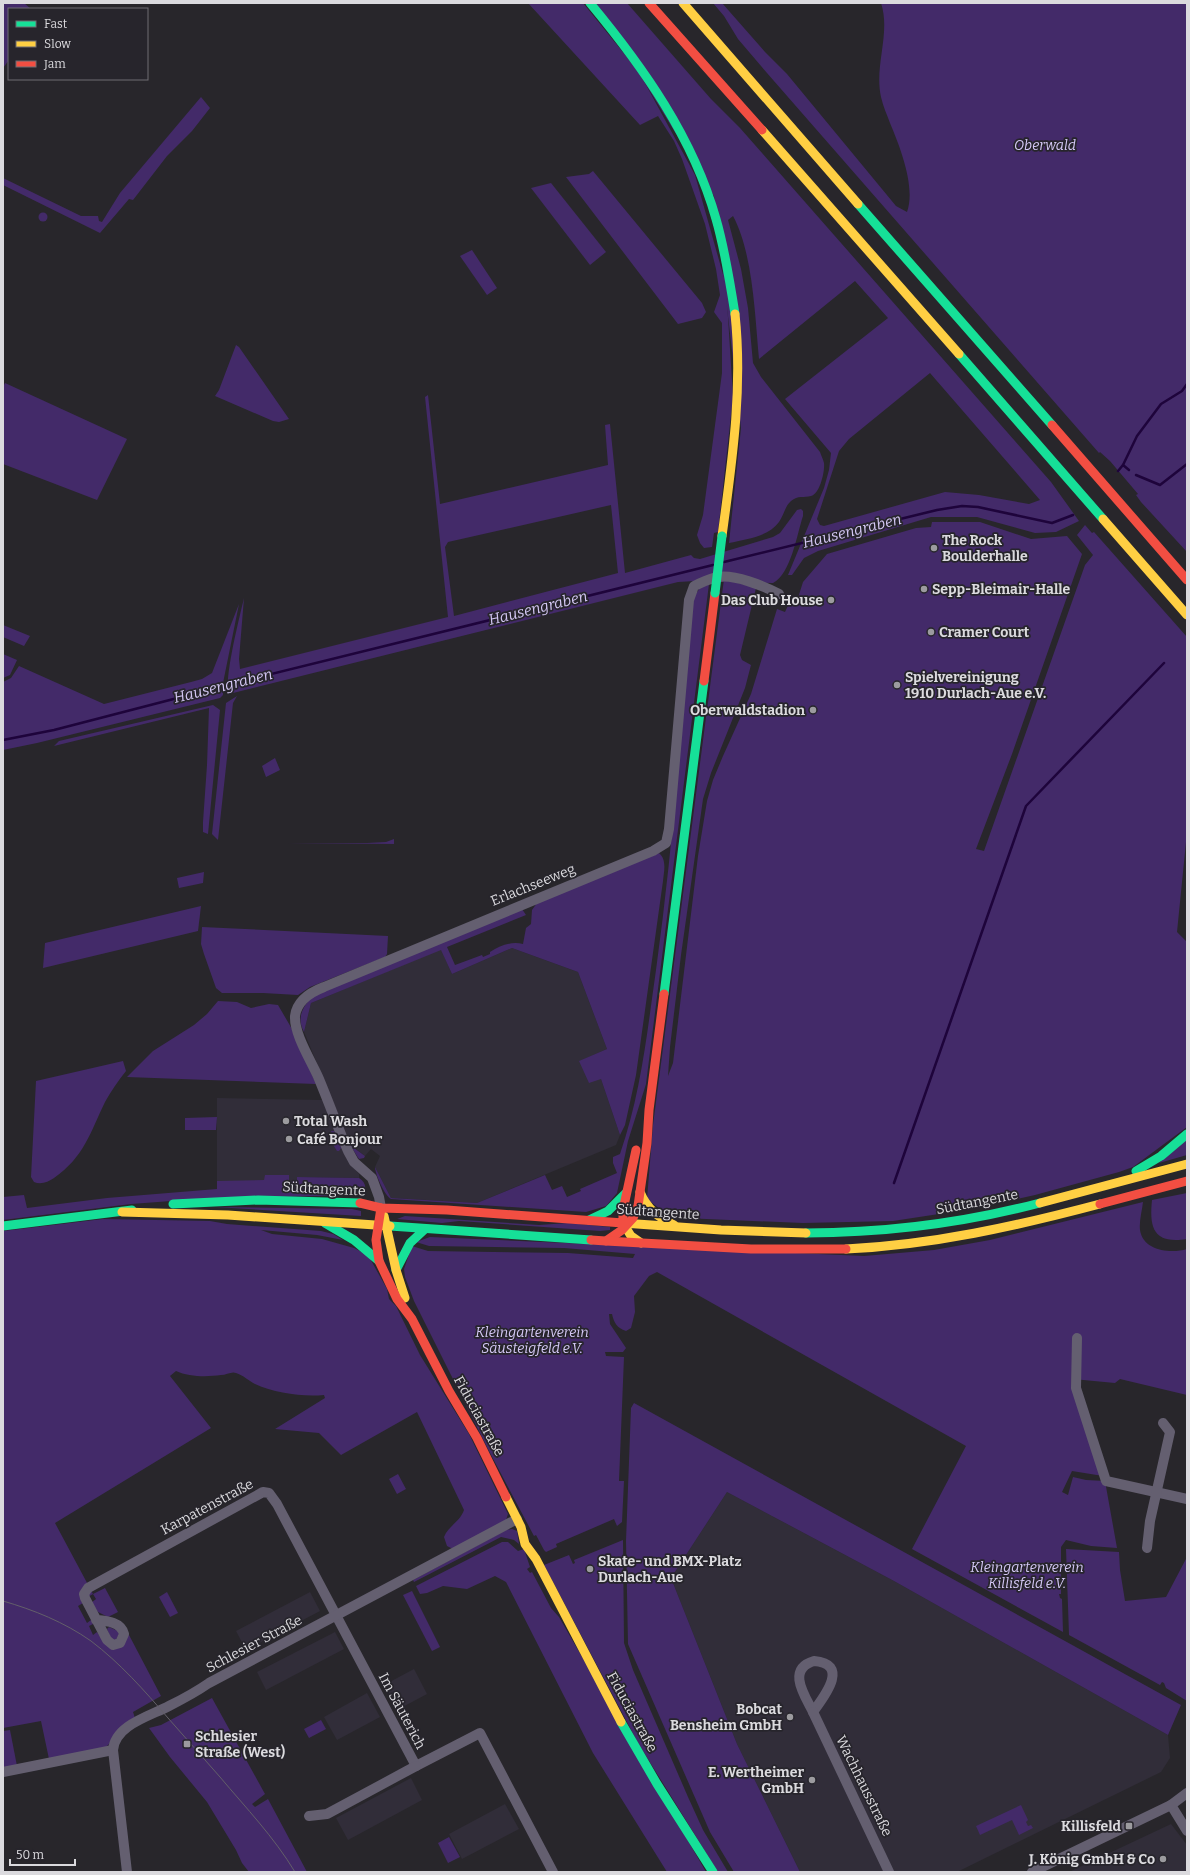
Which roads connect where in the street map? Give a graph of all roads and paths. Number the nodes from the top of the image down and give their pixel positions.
1 (590, 3) edge
2 (649, 3) edge
3 (684, 3) edge
4 (1187, 580) edge
5 (779, 594) dead end
6 (1187, 616) edge
7 (649, 1110) junction
8 (1187, 1134) edge
9 (1187, 1164) edge
10 (1187, 1181) edge
11 (1114, 1184) junction
12 (1187, 1188) edge
13 (1155, 1189) junction
14 (640, 1192) junction
15 (626, 1193) junction
16 (381, 1208) junction
17 (122, 1212) junction
18 (589, 1220) junction
19 (325, 1223) junction
20 (626, 1225) junction
21 (3, 1226) edge
22 (377, 1226) junction
23 (387, 1226) junction
24 (680, 1227) junction
25 (425, 1229) junction
26 (606, 1242) junction
27 (641, 1243) junction
28 (379, 1261) junction
29 (396, 1270) junction
30 (412, 1319) junction
31 (1077, 1338) dead end
32 (1163, 1423) dead end
33 (1157, 1492) junction
34 (1187, 1499) edge
35 (519, 1523) junction
36 (1147, 1548) dead end
37 (336, 1616) junction
38 (96, 1620) dead end
39 (813, 1712) junction
40 (113, 1750) junction
41 (416, 1766) junction
42 (3, 1772) edge
43 (1187, 1792) edge
44 (1171, 1805) junction
45 (309, 1816) dead end
46 (1187, 1831) edge
47 (127, 1872) edge
48 (553, 1872) edge
49 (713, 1872) edge
50 (889, 1872) edge
51 (1032, 1872) edge

1 - 7 main road, bridge
2 - 6 main road
3 - 4 main road
5 - 16 street, Erlachseeweg
7 - 14 main road
7 - 15 main road
8 - 11 main road
9 - 11 main road, Südtangente
10 - 13 main road, Südtangente
11 - 24 main road, Südtangente
12 - 13 main road
13 - 27 main road, Südtangente
14 - 20 main road
14 - 24 main road
15 - 18 main road
15 - 20 main road
16 - 17 main road, Südtangente
16 - 18 main road, Südtangente
16 - 22 main road, Fiduciastraße
16 - 23 main road, Fiduciastraße
17 - 19 main road, Südtangente
17 - 21 main road, Südtangente
18 - 20 main road, Südtangente
19 - 22 main road, Südtangente
19 - 28 main road
20 - 24 main road, Südtangente
20 - 26 main road
20 - 27 main road
22 - 23 main road, Südtangente
22 - 28 main road, Fiduciastraße
23 - 25 main road, Südtangente
23 - 29 main road, Fiduciastraße
25 - 26 main road, Südtangente
25 - 29 main road
26 - 27 main road, Südtangente
28 - 30 main road, Fiduciastraße
29 - 30 main road, Fiduciastraße
30 - 35 main road, Fiduciastraße
31 - 33 street
32 - 33 street
33 - 34 street
33 - 36 street
35 - 37 street, Schlesier Straße
35 - 49 main road, Fiduciastraße
37 - 38 street, Karpatenstraße
37 - 40 street, Schlesier Straße
37 - 41 street, Im Säuterich
39 - 39 street, Wachhausstraße
39 - 50 street, Wachhausstraße
40 - 42 street
40 - 47 street
41 - 45 street
41 - 48 street, Im Säuterich
43 - 44 street
44 - 46 street
44 - 51 street

